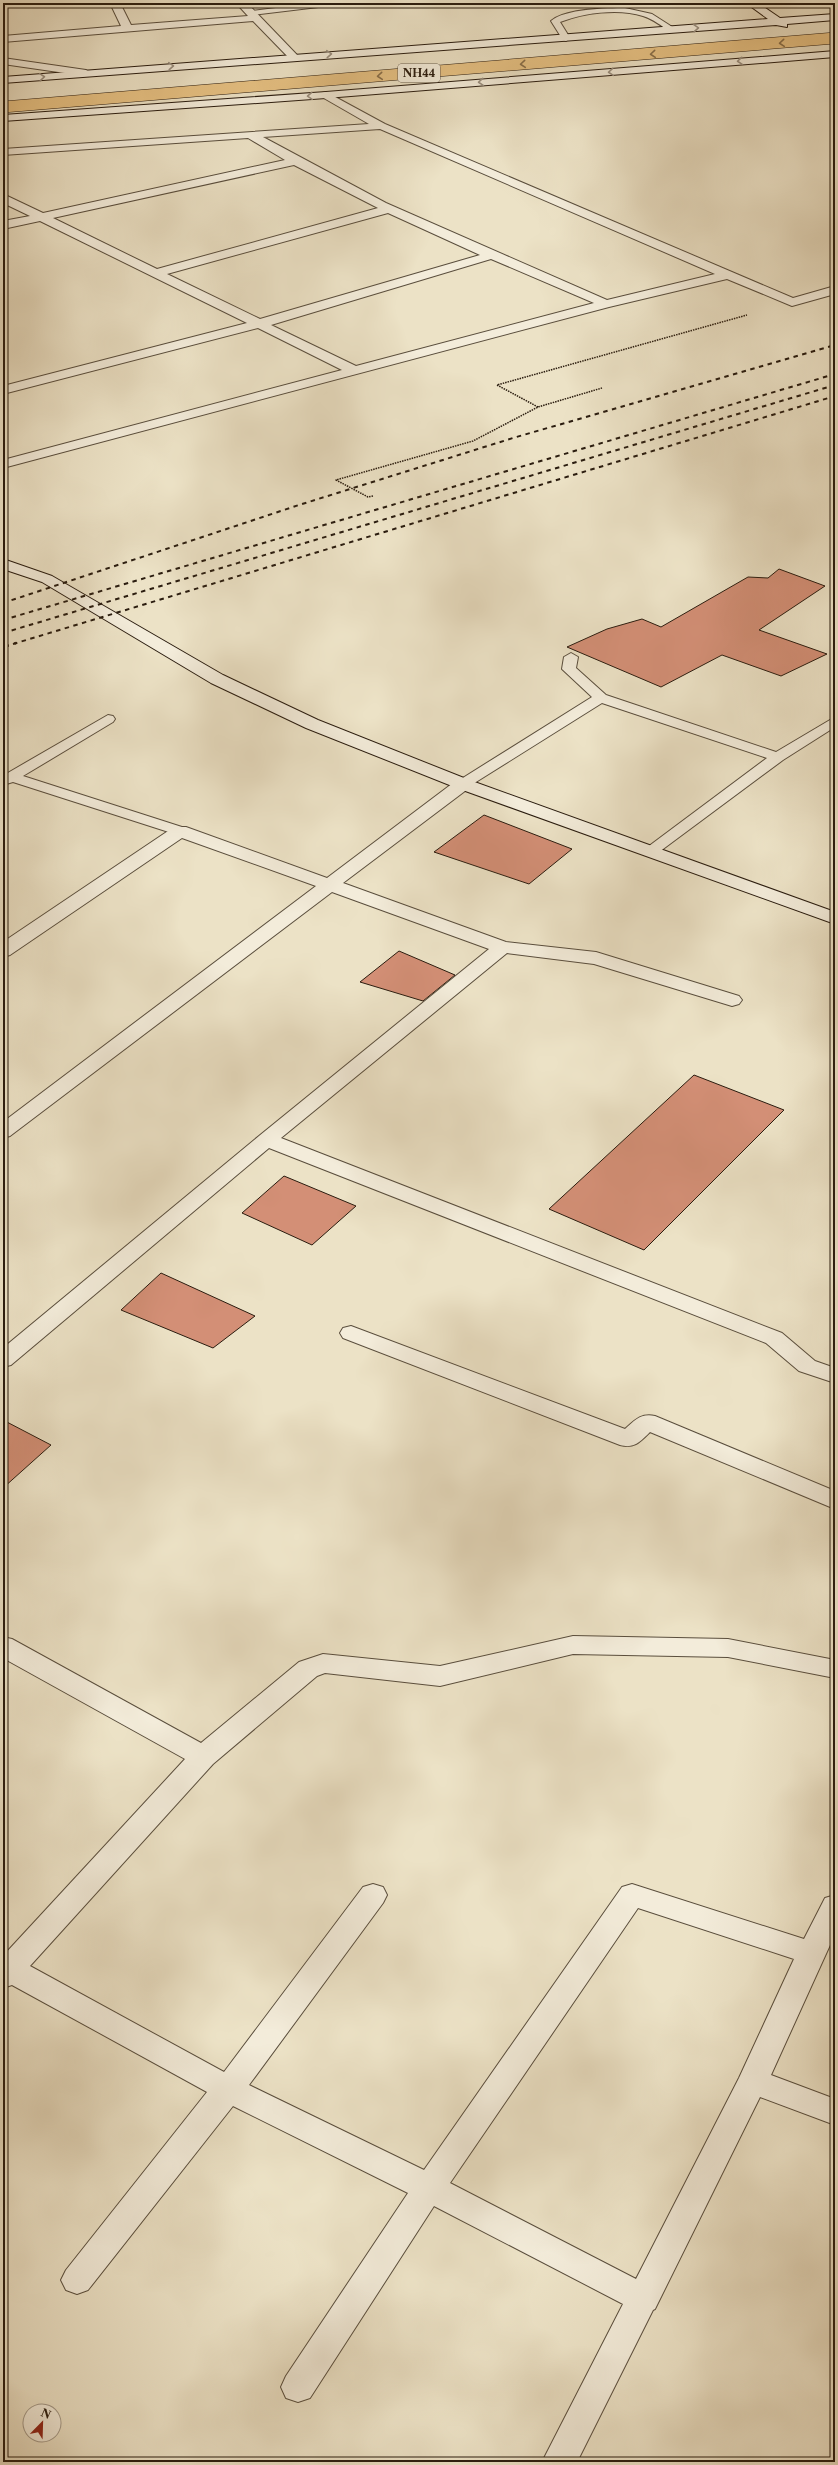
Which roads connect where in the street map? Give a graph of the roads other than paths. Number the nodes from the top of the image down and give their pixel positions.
1 (115, 3) edge
2 (241, 3) edge
3 (336, 3) edge
4 (751, 3) edge
5 (253, 16) junction
6 (835, 18) edge
7 (778, 22) junction
8 (835, 27) edge
9 (128, 29) junction
10 (673, 30) junction
11 (566, 38) junction
12 (835, 38) edge
13 (3, 39) edge
14 (832, 54) edge
15 (294, 57) junction
16 (3, 61) edge
17 (274, 71) dead end
18 (86, 73) junction
19 (3, 80) edge
20 (326, 95) junction
21 (3, 107) edge
22 (3, 118) edge
23 (381, 126) junction
24 (252, 136) junction
25 (3, 152) edge
26 (294, 162) junction
27 (3, 198) edge
28 (389, 209) junction
29 (40, 217) junction
30 (3, 225) edge
31 (492, 255) junction
32 (157, 273) junction
33 (726, 275) junction
34 (835, 290) edge
35 (606, 304) junction
36 (259, 324) junction
37 (355, 371) junction
38 (3, 390) edge
39 (4, 462) edge
40 (3, 564) edge
41 (571, 657) dead end
42 (601, 698) junction
43 (108, 719) dead end
44 (835, 722) edge
45 (778, 757) junction
46 (7, 780) edge
47 (463, 784) junction
48 (180, 831) junction
49 (650, 852) junction
50 (333, 885) junction
51 (835, 918) edge
52 (503, 947) junction
53 (3, 951) edge
54 (732, 1000) dead end
55 (3, 1132) edge
56 (266, 1140) junction
57 (350, 1333) dead end
58 (3, 1360) edge
59 (835, 1376) edge
60 (835, 1501) edge
61 (3, 1646) edge
62 (835, 1669) edge
63 (203, 1757) junction
64 (373, 1895) dead end
65 (835, 1906) edge
66 (811, 1953) junction
67 (6, 1973) edge
68 (753, 2081) junction
69 (228, 2089) junction
70 (835, 2112) edge
71 (429, 2188) junction
72 (78, 2280) dead end
73 (644, 2298) junction
74 (298, 2387) dead end
75 (559, 2462) edge

1 - 9 street
2 - 5 street
3 - 5 lane
4 - 7 street
5 - 9 street
5 - 15 street
6 - 7 street
10 -> 7 street
7 - 14 street
8 - 17 highway, NH44
9 - 13 street
10 - 11 street
10 - 11 lane
15 -> 11 street
12 -> 21 highway, NH44, bridge
14 -> 20 street
18 -> 15 street
16 - 18 street
19 -> 18 street
20 -> 22 street
20 - 23 street
23 - 24 street
23 - 33 street
24 - 25 street
24 - 26 street
26 - 28 street
26 - 29 street
27 - 29 street
28 - 31 street
28 - 32 street
29 - 30 street
29 - 32 street
31 - 35 street
31 - 36 street
32 - 36 street
33 - 34 street
33 - 35 street
35 - 37 street
36 - 37 street
36 - 38 street
37 - 39 street
40 - 47 street
41 - 42 lane
42 - 45 lane
42 - 47 lane
43 - 46 lane
44 - 45 lane
45 - 49 lane
46 - 48 lane
47 - 49 street
47 - 50 street
48 - 50 street
48 - 53 street
49 - 51 street
50 - 52 street
50 - 55 street
52 - 54 street
52 - 56 street
56 - 58 street
56 - 59 street
57 - 60 street
61 - 63 street
62 - 63 street
63 - 67 street
64 - 69 street
65 - 66 street
66 - 68 street
66 - 71 street
67 - 69 street
68 - 70 street
68 - 73 street
69 - 71 street
69 - 72 street
71 - 73 street
71 - 74 street
73 - 75 street

